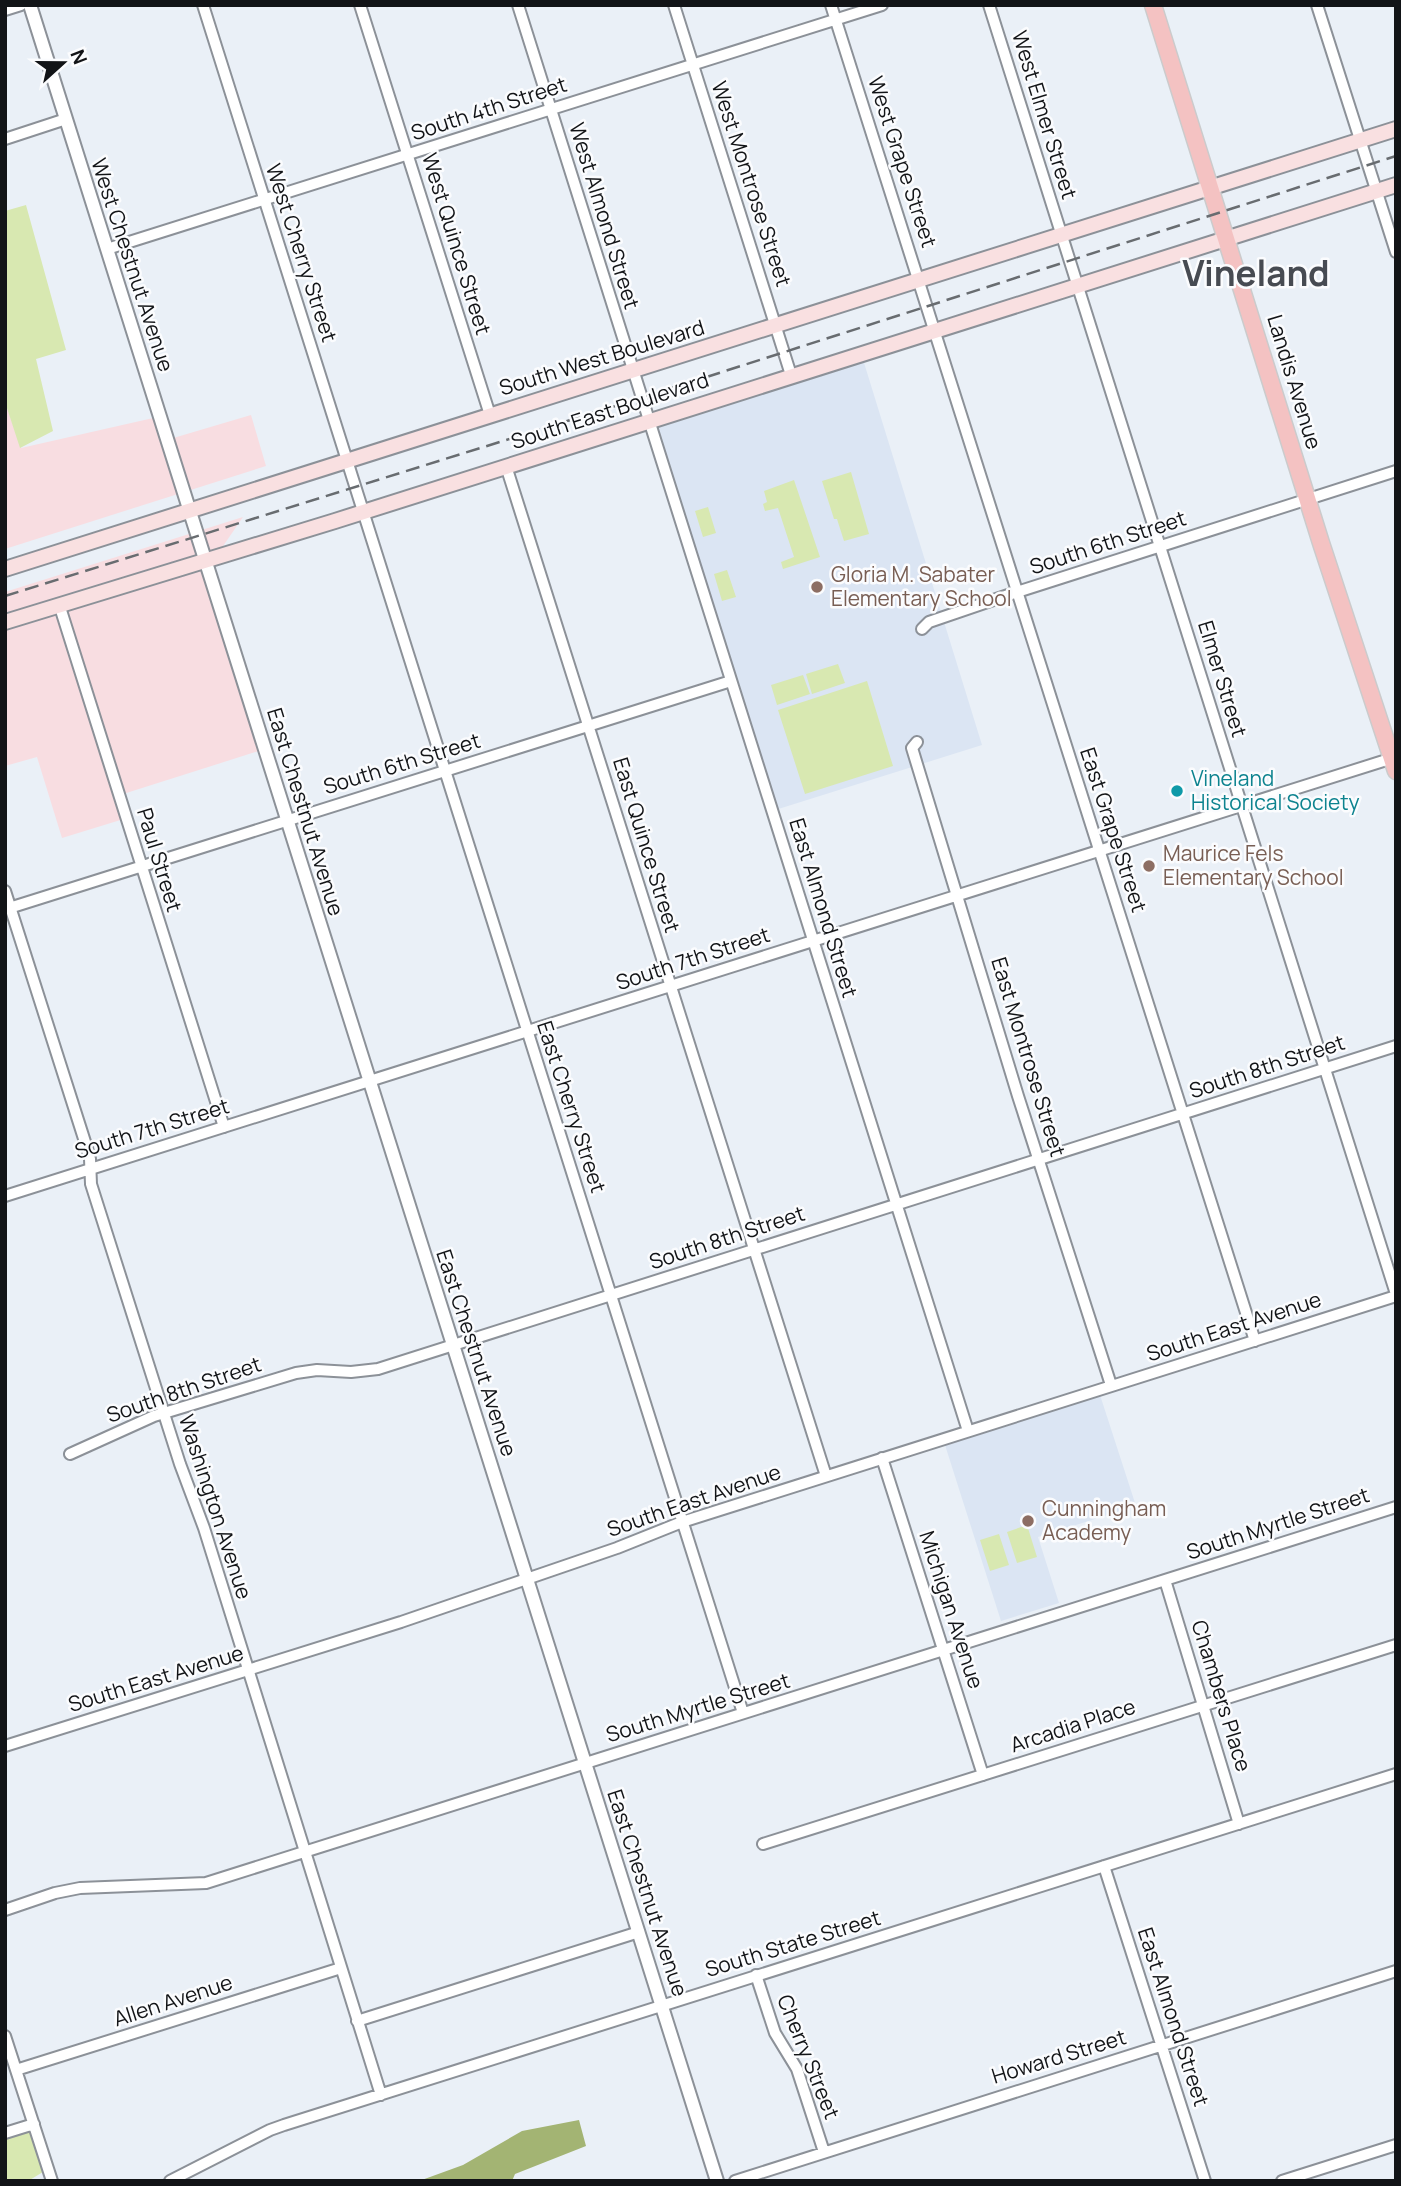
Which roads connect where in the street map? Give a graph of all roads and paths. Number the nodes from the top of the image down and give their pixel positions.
1 (21, 5) edge
2 (30, 5) edge
3 (203, 5) edge
4 (360, 5) edge
5 (518, 5) edge
6 (674, 5) edge
7 (831, 5) edge
8 (882, 5) edge
9 (989, 5) edge
10 (1153, 5) edge
11 (1317, 5) edge
12 (5, 10) edge
13 (836, 20) junction
14 (693, 65) junction
15 (551, 110) junction
16 (66, 119) junction
17 (1396, 129) edge
18 (5, 139) edge
19 (1360, 140) junction
20 (408, 155) junction
21 (1396, 185) edge
22 (1211, 188) junction
23 (1377, 191) junction
24 (264, 200) junction
25 (1062, 236) junction
26 (1227, 238) junction
27 (107, 249) junction
28 (1396, 252) edge
29 (920, 281) junction
30 (1077, 285) junction
31 (776, 326) junction
32 (935, 330) junction
33 (633, 370) junction
34 (791, 375) junction
35 (641, 398) joint
36 (490, 415) junction
37 (649, 420) junction
38 (347, 460) junction
39 (506, 466) junction
40 (1396, 471) edge
41 (1308, 499) junction
42 (190, 510) junction
43 (364, 512) junction
44 (198, 536) joint
45 (1160, 547) junction
46 (205, 559) junction
47 (5, 569) edge
48 (1017, 592) junction
49 (59, 604) junction
50 (5, 622) edge
51 (922, 629) dead end
52 (732, 681) junction
53 (588, 726) junction
54 (917, 742) dead end
55 (1394, 762) edge
56 (446, 771) junction
57 (1242, 806) junction
58 (287, 819) junction
59 (1099, 850) junction
60 (141, 867) junction
61 (5, 891) edge
62 (957, 896) junction
63 (8, 909) edge
64 (813, 941) junction
65 (670, 987) junction
66 (527, 1032) junction
67 (1396, 1046) edge
68 (1325, 1068) junction
69 (369, 1080) junction
70 (1182, 1114) junction
71 (224, 1127) junction
72 (1039, 1159) junction
73 (91, 1169) junction
74 (5, 1196) edge
75 (896, 1204) junction
76 (753, 1249) junction
77 (610, 1295) junction
78 (1396, 1295) edge
79 (1255, 1341) junction
80 (453, 1344) junction
81 (1111, 1385) junction
82 (164, 1413) junction
83 (968, 1431) junction
84 (70, 1454) dead end
85 (882, 1458) junction
86 (826, 1476) junction
87 (1396, 1507) edge
88 (682, 1522) junction
89 (527, 1578) junction
90 (1165, 1580) junction
91 (1396, 1645) edge
92 (943, 1650) junction
93 (248, 1671) junction
94 (1203, 1705) junction
95 (743, 1713) junction
96 (5, 1746) edge
97 (585, 1763) junction
98 (983, 1774) junction
99 (1396, 1774) edge
100 (1240, 1824) junction
101 (763, 1844) dead end
102 (304, 1852) junction
103 (1104, 1866) junction
104 (5, 1910) edge
105 (639, 1932) junction
106 (341, 1968) junction
107 (1396, 1972) edge
108 (757, 1975) junction
109 (662, 2006) junction
110 (357, 2021) junction
111 (5, 2036) edge
112 (1162, 2046) junction
113 (8, 2053) edge
114 (16, 2070) junction
115 (381, 2095) junction
116 (34, 2124) junction
117 (5, 2133) edge
118 (1396, 2145) edge
119 (824, 2152) junction
120 (52, 2181) edge
121 (170, 2181) edge
122 (717, 2181) edge
123 (735, 2181) edge
124 (1205, 2181) edge
125 (1282, 2181) edge

1 - 12 street
2 - 16 street, West Chestnut Avenue
3 - 24 street, West Cherry Street
4 - 20 street, West Quince Street
5 - 15 street, West Almond Street
6 - 14 street, West Montrose Street
7 - 13 street, West Grape Street
8 - 13 street, South 4th Street
9 - 25 street, West Elmer Street
10 - 22 main road, Landis Avenue
11 - 19 street
13 - 14 street, South 4th Street
13 - 29 street, West Grape Street
14 - 15 street, South 4th Street
14 - 31 street, West Montrose Street
15 - 20 street, South 4th Street
15 - 33 street, West Almond Street
16 - 18 street
16 - 27 street, West Chestnut Avenue
17 - 19 main road, South West Boulevard
19 - 22 main road, South West Boulevard
19 - 23 street
20 - 24 street, South 4th Street
20 - 36 street, West Quince Street
21 - 23 main road, South East Boulevard
22 - 25 main road, South West Boulevard
22 - 26 main road, Landis Avenue
23 - 26 main road, South East Boulevard
23 - 28 street
24 - 27 street, South 4th Street
24 - 38 street, West Cherry Street
25 - 29 main road, South West Boulevard
25 - 30 street, Elmer Street
26 - 30 main road, South East Boulevard
26 - 41 main road, Landis Avenue
27 - 42 street, West Chestnut Avenue
29 - 31 main road, South West Boulevard
29 - 32 street, West Grape Street
30 - 32 main road, South East Boulevard
30 - 45 street, Elmer Street
31 - 33 main road, South West Boulevard
31 - 34 street, West Montrose Street
32 - 34 main road, South East Boulevard
32 - 48 street, East Grape Street
33 - 35 street, West Almond Street
33 - 36 main road, South West Boulevard
34 - 37 main road, South East Boulevard
35 - 37 street, East Almond Street
36 - 38 main road, South West Boulevard
37 - 39 main road, South East Boulevard
37 - 52 street, East Almond Street
38 - 42 main road, South West Boulevard
38 - 43 street, West Cherry Street
39 - 43 main road, South East Boulevard
39 - 53 street, East Quince Street
40 - 41 street, South 6th Street
41 - 45 street, South 6th Street
41 - 55 main road, Landis Avenue
42 - 44 street, West Chestnut Avenue
42 - 47 main road, South West Boulevard
43 - 46 main road, South East Boulevard
43 - 56 street, East Cherry Street
44 - 46 street, East Chestnut Avenue
45 - 48 street, South 6th Street
45 - 57 street, Elmer Street
46 - 49 main road, South East Boulevard
46 - 58 street, East Chestnut Avenue
48 - 51 street, South 6th Street
48 - 59 street, East Grape Street
49 - 50 main road, South East Boulevard
49 - 60 street, Paul Street
52 - 53 street, South 6th Street
52 - 64 street, East Almond Street
53 - 56 street, South 6th Street
53 - 65 street, East Quince Street
54 - 62 street, East Montrose Street
55 - 57 street, South 7th Street
56 - 58 street, South 6th Street
56 - 66 street, East Cherry Street
57 - 59 street, South 7th Street
57 - 68 street, Elmer Street
58 - 60 street, South 6th Street
58 - 69 street, East Chestnut Avenue
59 - 62 street, South 7th Street
59 - 70 street, East Grape Street
60 - 63 street, South 6th Street
60 - 71 street, Paul Street
61 - 63 street, Washington Avenue
62 - 64 street, South 7th Street
62 - 72 street, East Montrose Street
63 - 73 street, Washington Avenue
64 - 65 street, South 7th Street
64 - 75 street, East Almond Street
65 - 66 street, South 7th Street
65 - 76 street, East Quince Street
66 - 69 street, South 7th Street
66 - 77 street, East Cherry Street
67 - 68 street, South 8th Street
68 - 70 street, South 8th Street
68 - 78 street, Elmer Street
69 - 71 street, South 7th Street
69 - 80 street, East Chestnut Avenue
70 - 72 street, South 8th Street
70 - 79 street, East Grape Street
71 - 73 street, South 7th Street
72 - 75 street, South 8th Street
72 - 81 street, East Montrose Street
73 - 74 street, South 7th Street
73 - 82 street, Washington Avenue
75 - 76 street, South 8th Street
75 - 83 street, East Almond Street
76 - 77 street, South 8th Street
76 - 86 street, East Quince Street
77 - 80 street, South 8th Street
77 - 88 street, East Cherry Street
78 - 79 street, South East Avenue
79 - 81 street, South East Avenue
80 - 82 street, South 8th Street
80 - 89 street, East Chestnut Avenue
81 - 83 street, South East Avenue
82 - 84 street, South 8th Street
82 - 93 street, Washington Avenue
83 - 85 street, South East Avenue
85 - 86 street, South East Avenue
85 - 92 street, Michigan Avenue
86 - 88 street, South East Avenue
87 - 90 street, South Myrtle Street
88 - 89 street, South East Avenue
88 - 95 street, East Cherry Street
89 - 93 street, South East Avenue
89 - 97 street, East Chestnut Avenue
90 - 92 street, South Myrtle Street
90 - 94 street, Chambers Place
91 - 94 street, Arcadia Place
92 - 95 street, South Myrtle Street
92 - 98 street, Michigan Avenue
93 - 96 street, South East Avenue
93 - 102 street, Washington Avenue
94 - 98 street, Arcadia Place
94 - 100 street, Chambers Place
95 - 97 street, South Myrtle Street
97 - 102 street, South Myrtle Street
97 - 105 street, East Chestnut Avenue
98 - 101 street, Arcadia Place
99 - 100 street, South State Street
100 - 103 street, South State Street
102 - 104 street, South Myrtle Street
102 - 106 street, Washington Avenue
103 - 108 street, South State Street
103 - 112 street, East Almond Street
105 - 109 street, East Chestnut Avenue
105 - 110 street
106 - 110 street, Washington Avenue
106 - 114 street, Allen Avenue
107 - 112 street, Howard Street
108 - 109 street, South State Street
108 - 119 street, Cherry Street
109 - 115 street, South State Street
109 - 122 street, East Chestnut Avenue
110 - 115 street, Washington Avenue
111 - 113 street
112 - 119 street, Howard Street
112 - 124 street, East Almond Street
113 - 114 street
114 - 116 street
115 - 121 street, South State Street
116 - 117 street
116 - 120 street
118 - 125 street
119 - 123 street, Howard Street

